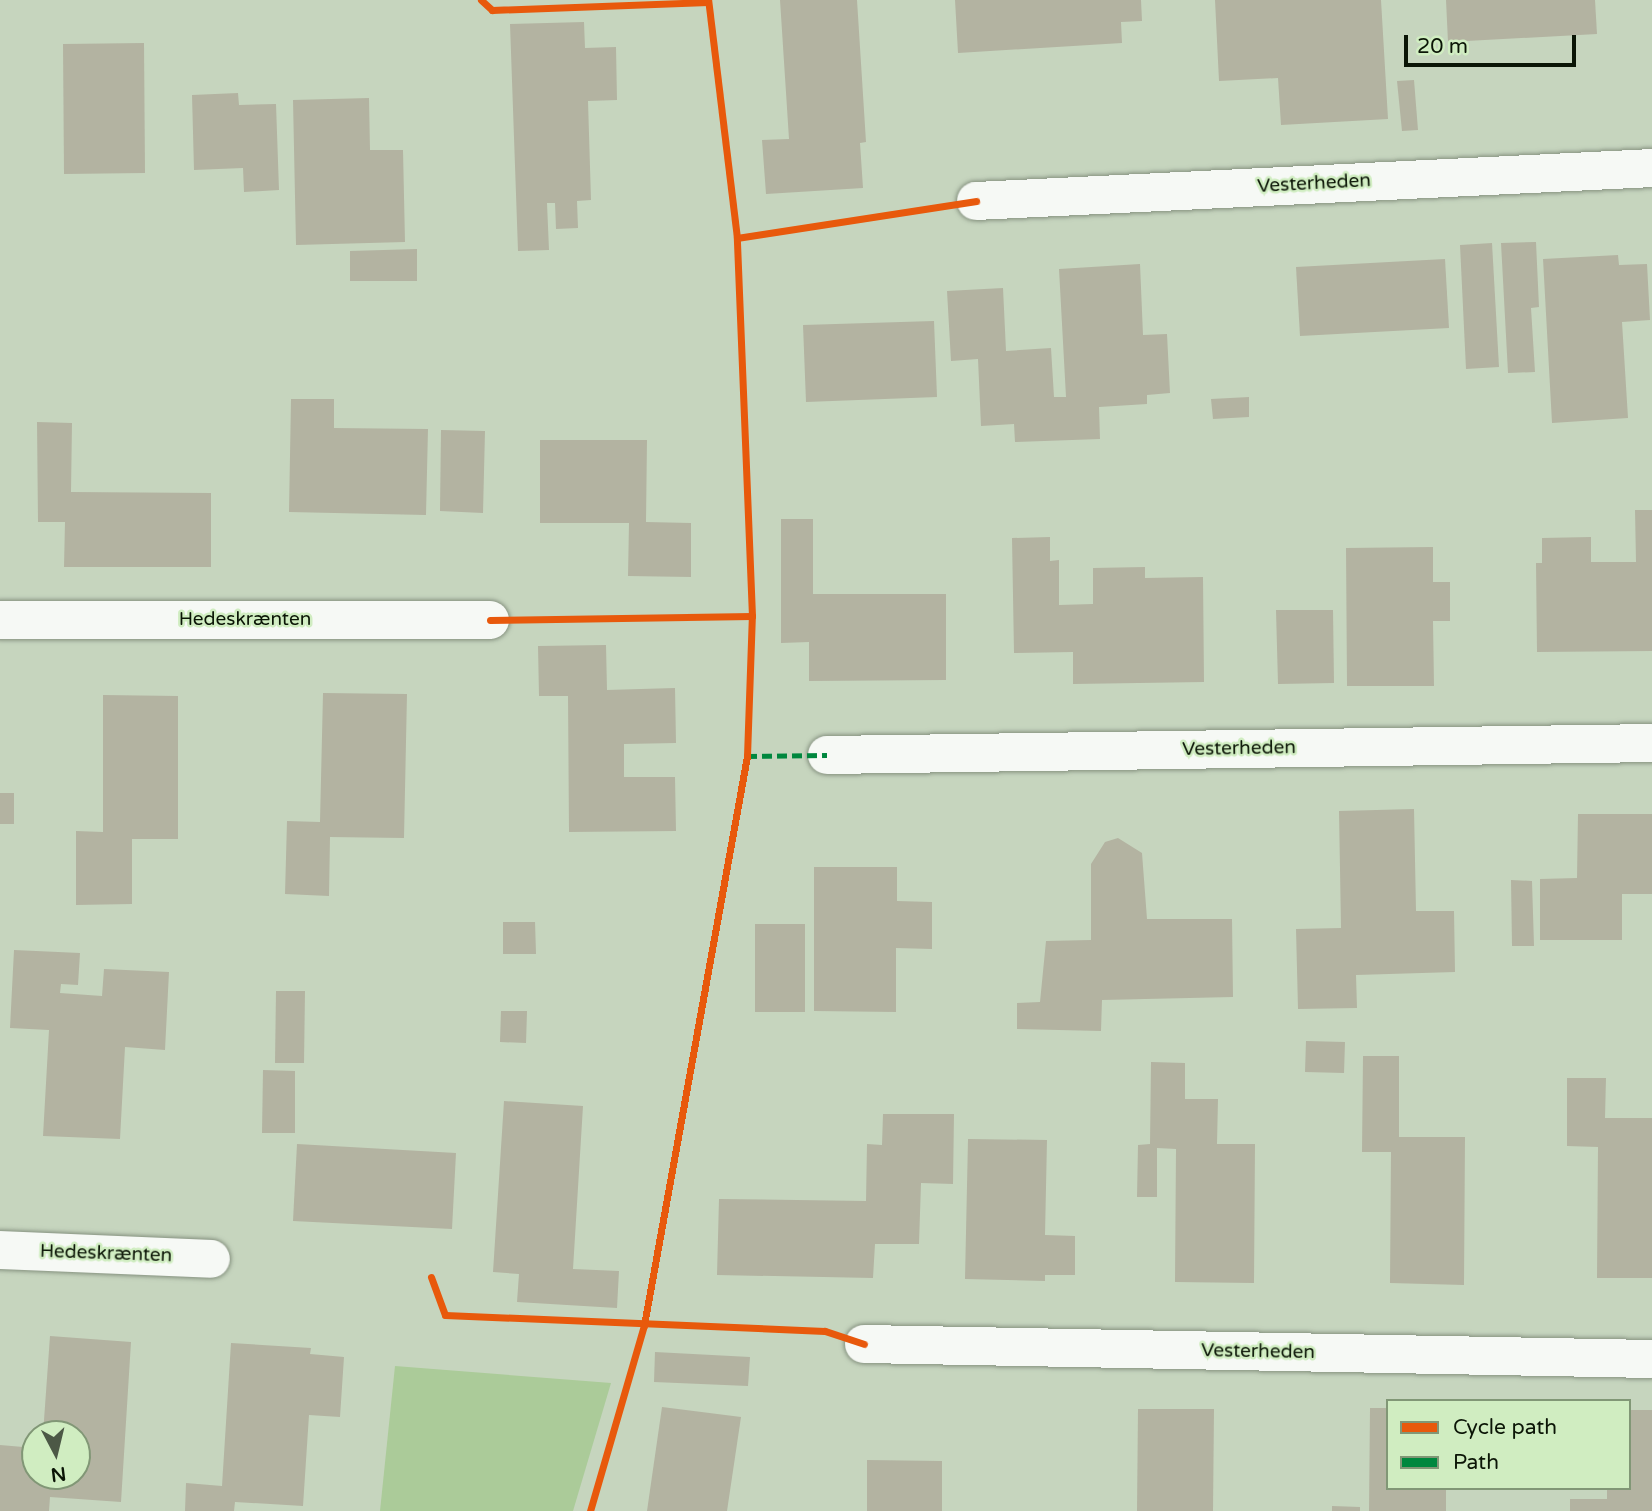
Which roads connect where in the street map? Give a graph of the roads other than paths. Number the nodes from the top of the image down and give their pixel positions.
1 (1652, 168) edge
2 (976, 201) dead end
3 (490, 620) dead end
4 (0, 621) edge
5 (1652, 743) edge
6 (827, 755) dead end
7 (0, 1250) edge
8 (211, 1259) dead end
9 (864, 1344) dead end
10 (1652, 1359) edge

1 - 2 street, Vesterheden
3 - 4 street, Hedeskrænten
5 - 6 street, Vesterheden
7 - 8 street, Hedeskrænten
9 - 10 street, Vesterheden

